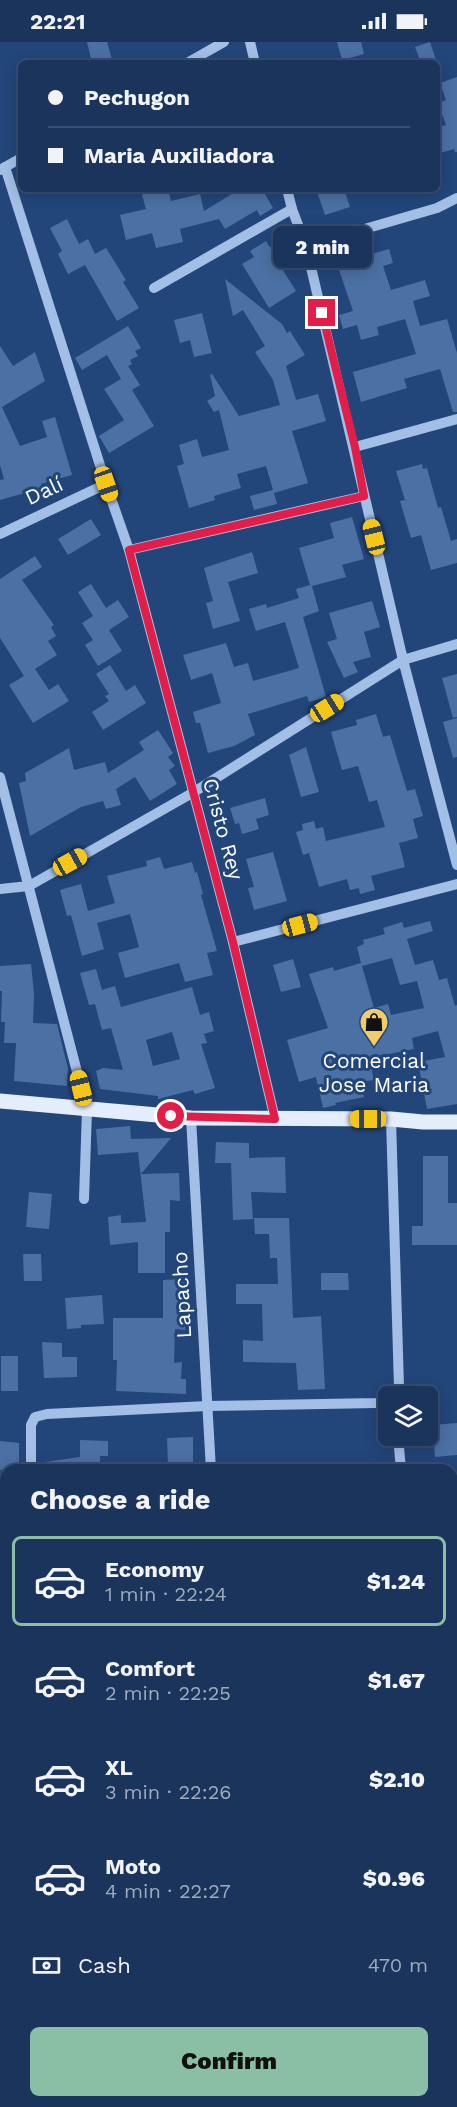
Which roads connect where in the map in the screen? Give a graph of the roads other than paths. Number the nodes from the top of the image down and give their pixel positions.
1 (224, 42) edge
2 (250, 42) edge
3 (193, 60) edge
4 (254, 60) edge
5 (18, 160) edge
6 (3, 169) edge
7 (288, 192) edge
8 (457, 198) edge
9 (292, 209) junction
10 (306, 246) junction
11 (154, 288) dead end
12 (457, 419) edge
13 (355, 447) junction
14 (106, 484) junction
15 (364, 496) junction
16 (0, 534) edge
17 (129, 550) junction
18 (457, 644) edge
19 (403, 660) junction
20 (0, 777) edge
21 (194, 792) junction
22 (457, 865) edge
23 (457, 884) edge
24 (29, 886) junction
25 (0, 889) edge
26 (233, 942) junction
27 (0, 1101) edge
28 (87, 1110) junction
29 (191, 1118) junction
30 (275, 1119) junction
31 (391, 1119) junction
32 (457, 1122) edge
33 (84, 1199) dead end
34 (399, 1386) edge
35 (378, 1402) edge
36 (207, 1406) junction
37 (399, 1446) edge
38 (31, 1464) edge
39 (211, 1464) edge
40 (401, 1464) edge

1 - 3 street
2 - 4 street
5 - 6 street
6 - 14 street, Cristo Rey
7 - 9 street
8 - 10 street
9 - 10 street
9 - 11 street
10 - 13 street
12 - 13 street
13 - 15 street
14 - 16 street, Dalí
14 - 17 street, Cristo Rey
15 - 17 street
15 - 19 street
17 - 21 street, Cristo Rey
18 - 19 street
19 - 21 street
19 - 22 street
20 - 24 street
21 - 24 street
21 - 26 street, Cristo Rey
23 - 26 street
24 - 25 street
24 - 28 street
26 - 30 street, Cristo Rey
27 - 28 main road
28 - 29 main road
28 - 33 street
29 - 30 main road
29 - 36 street, Lapacho
30 - 31 main road
31 - 32 main road
31 - 34 street
35 - 36 street
36 - 38 street
36 - 39 street, Lapacho
37 - 40 street

